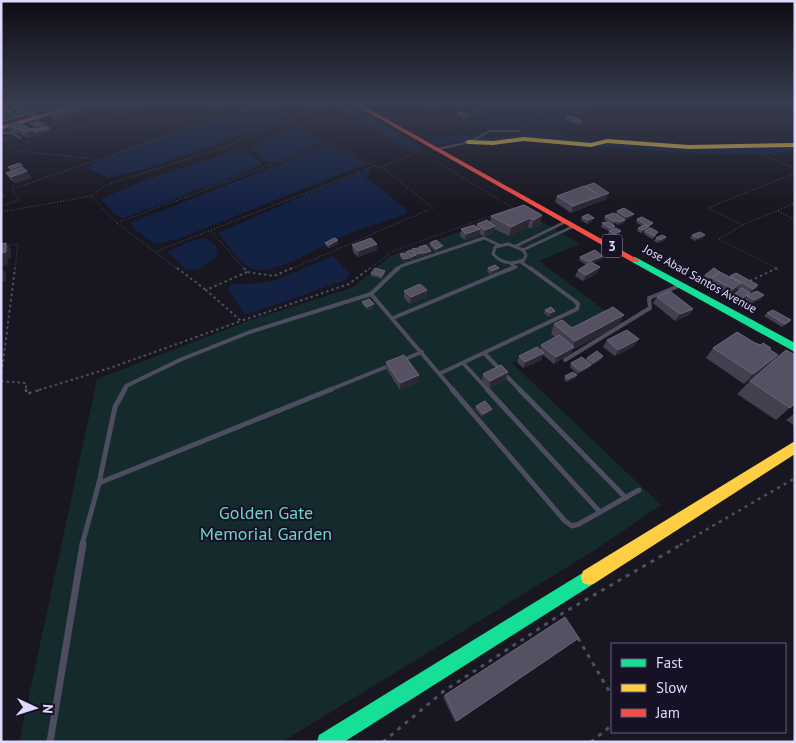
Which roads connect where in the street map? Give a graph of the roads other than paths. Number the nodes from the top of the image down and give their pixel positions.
1 (410, 138) edge
2 (477, 138) edge
3 (472, 140) junction
4 (795, 145) edge
5 (434, 155) junction
6 (570, 223) junction
7 (499, 245) junction
8 (516, 246) junction
9 (523, 250) junction
10 (521, 262) junction
11 (511, 264) junction
12 (682, 285) junction
13 (371, 294) junction
14 (393, 318) junction
15 (795, 348) edge
16 (422, 352) junction
17 (485, 354) junction
18 (565, 360) edge
19 (463, 363) junction
20 (440, 373) junction
21 (795, 447) edge
22 (99, 483) junction
23 (639, 490) dead end
24 (626, 498) junction
25 (600, 512) junction
26 (50, 742) edge
27 (326, 742) edge

1 - 5 main road, Jose Abad Santos Avenue / 3
2 - 3 street
3 - 4 main road
3 - 5 street
5 - 6 main road, Jose Abad Santos Avenue / 3
6 - 8 lane
6 - 9 lane
6 - 12 main road, Jose Abad Santos Avenue / 3
7 - 8 lane
7 - 11 lane
7 - 13 lane
8 - 9 lane
9 - 10 lane
10 - 11 lane
10 - 17 lane
11 - 14 lane
12 - 15 main road, Jose Abad Santos Avenue / 3
12 - 18 lane
13 - 14 lane
13 - 22 lane
14 - 16 lane
16 - 20 lane
16 - 22 lane
17 - 19 lane
17 - 24 lane
19 - 20 lane
19 - 25 lane
20 - 25 lane
21 - 27 main road
22 - 26 lane
23 - 24 lane
24 - 25 lane

